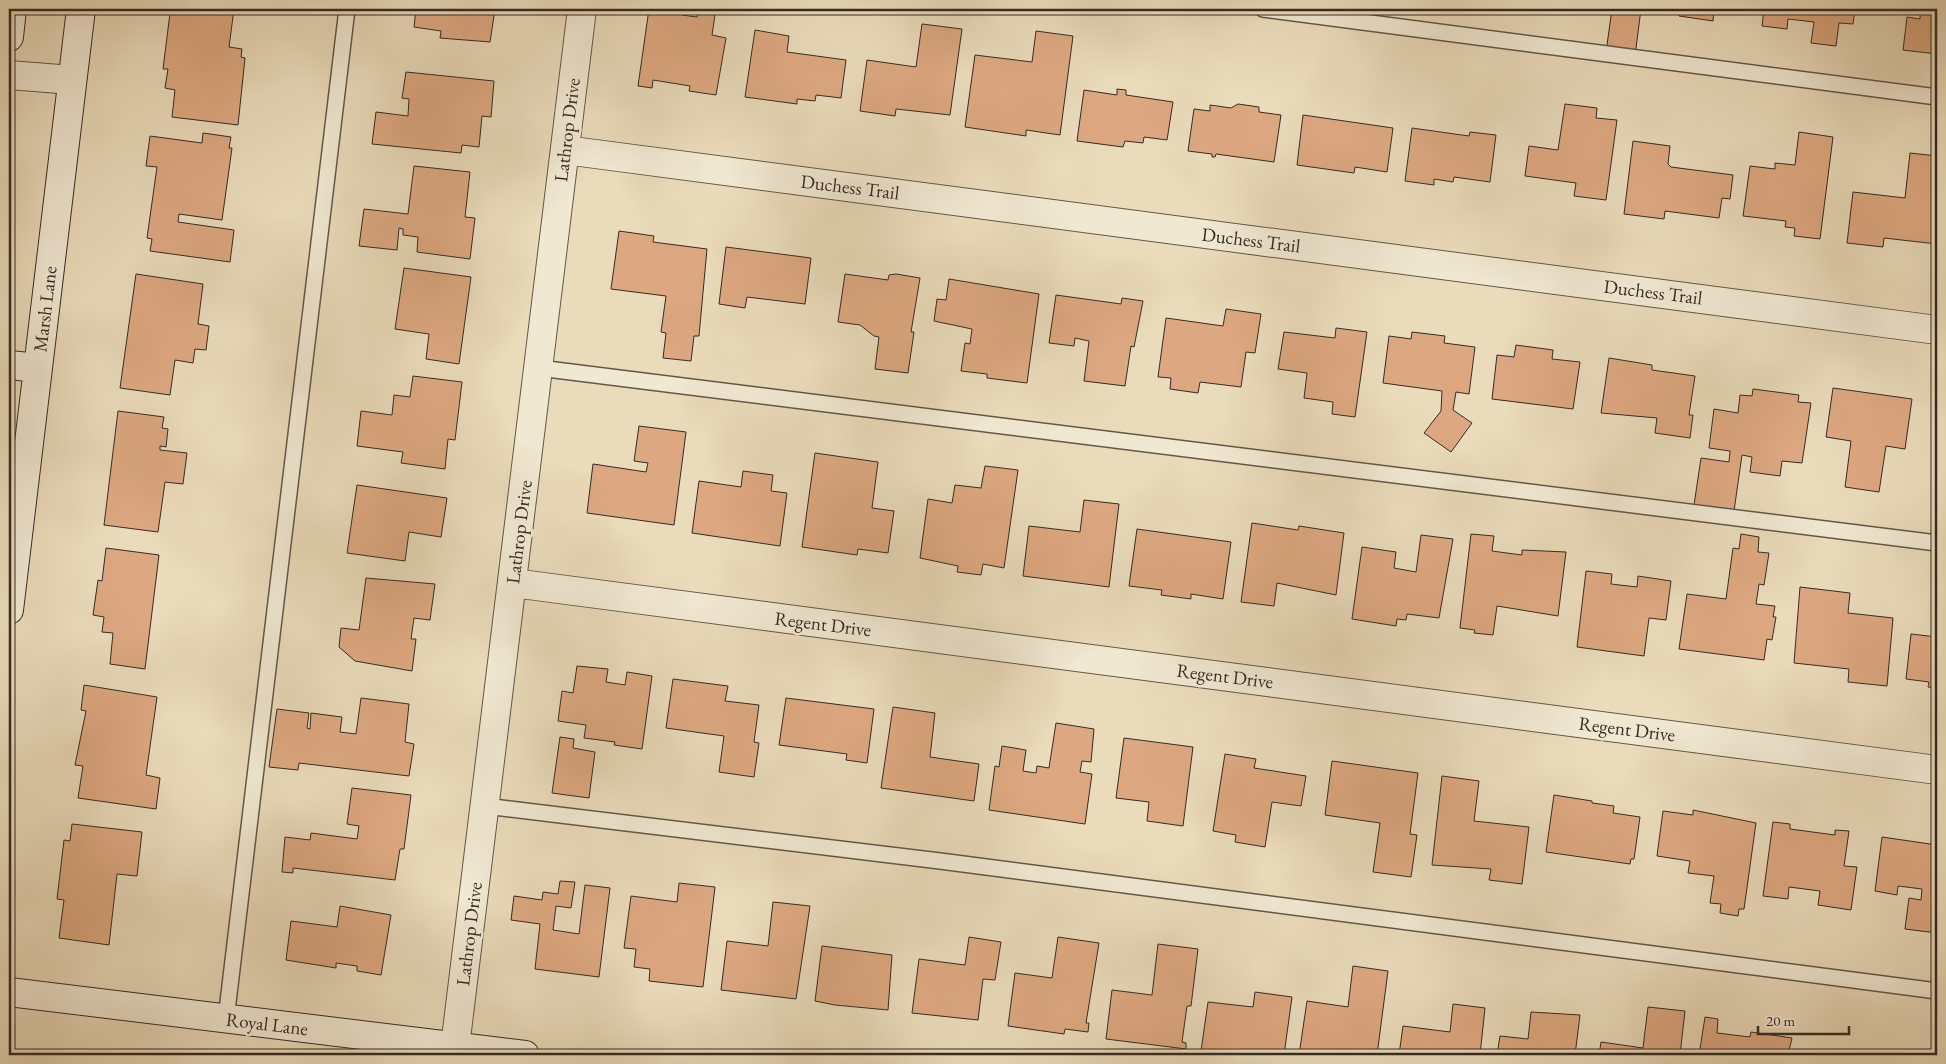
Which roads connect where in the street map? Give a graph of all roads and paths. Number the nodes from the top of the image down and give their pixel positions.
1 (12, 9) edge
2 (81, 9) edge
3 (347, 9) edge
4 (582, 9) edge
5 (1263, 9) edge
6 (9, 37) edge
7 (9, 75) edge
8 (72, 80) junction
9 (1937, 97) edge
10 (565, 150) junction
11 (1937, 330) edge
12 (9, 365) edge
13 (38, 368) junction
14 (539, 368) junction
15 (1937, 543) edge
16 (513, 583) junction
17 (9, 610) edge
18 (1937, 770) edge
19 (485, 806) junction
20 (1937, 991) edge
21 (9, 992) edge
22 (226, 1018) junction
23 (454, 1051) edge
24 (525, 1055) edge

1 - 6 street
2 - 8 street, Marsh Lane
3 - 22 lane
4 - 10 street, Lathrop Drive
5 - 9 lane
7 - 8 street
8 - 13 street, Marsh Lane
10 - 11 street, Duchess Trail
10 - 14 street, Lathrop Drive
12 - 13 street
13 - 17 street, Marsh Lane
14 - 15 lane
14 - 16 street, Lathrop Drive
16 - 18 street, Regent Drive
16 - 19 street, Lathrop Drive
19 - 20 lane
19 - 23 street, Lathrop Drive
21 - 22 street, Royal Lane
22 - 23 street, Royal Lane
23 - 24 street, Royal Lane

